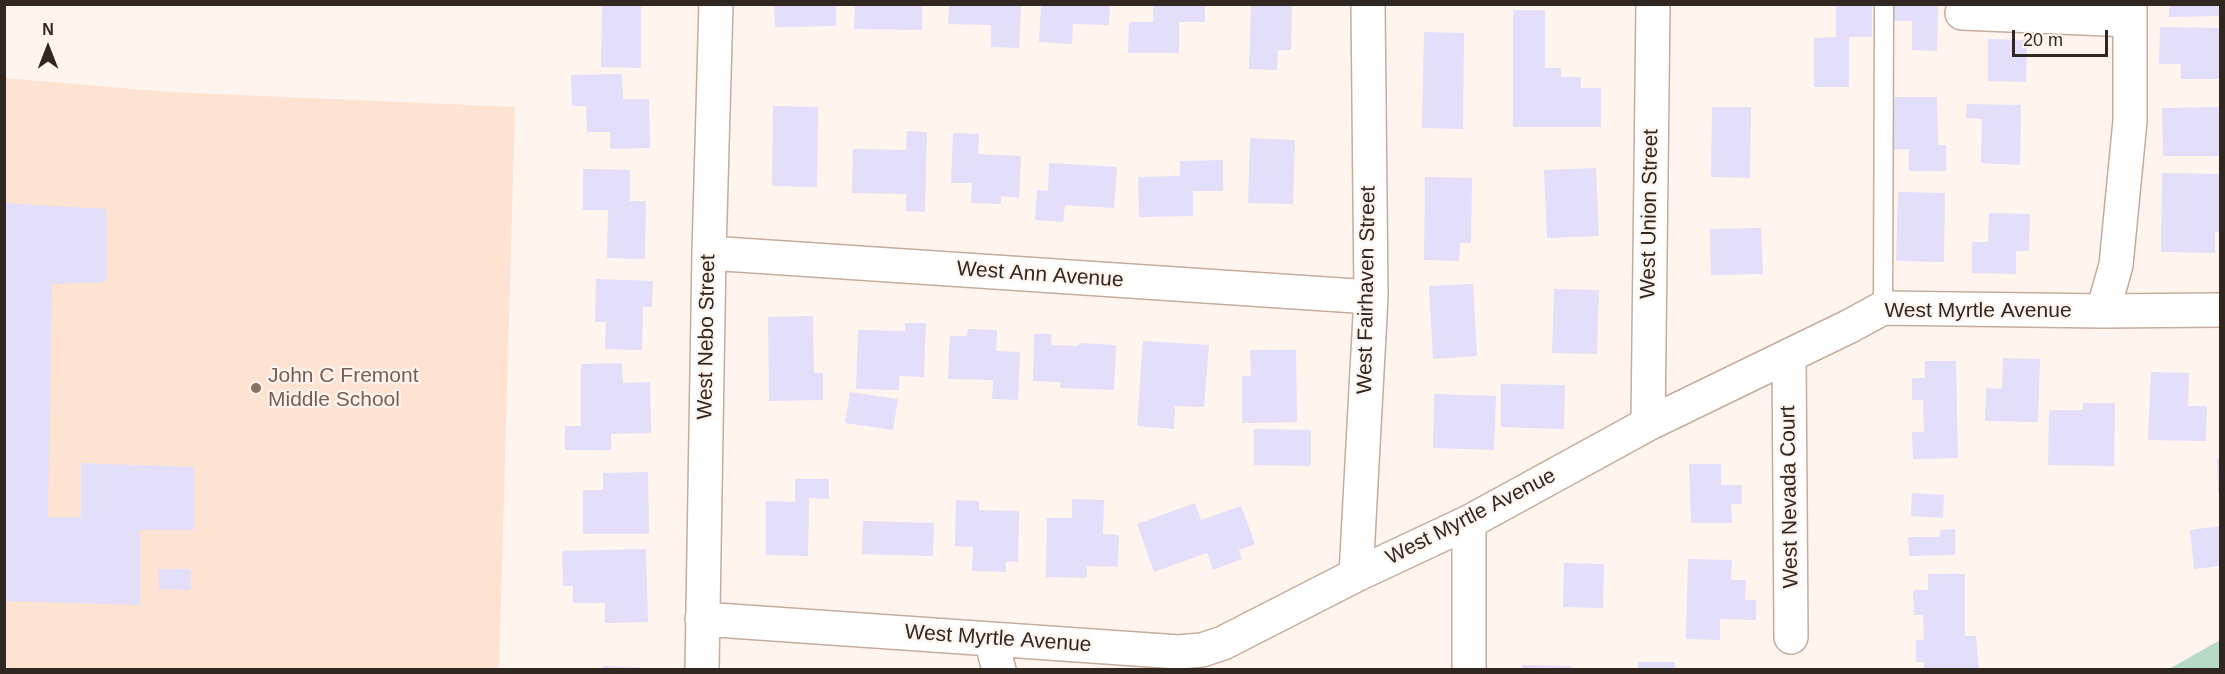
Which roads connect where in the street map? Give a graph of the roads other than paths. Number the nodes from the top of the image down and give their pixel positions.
1 (716, 4) edge
2 (1368, 4) edge
3 (1653, 4) edge
4 (1884, 4) edge
5 (2130, 12) edge
6 (1962, 13) dead end
7 (709, 253) junction
8 (1371, 297) junction
9 (1883, 308) junction
10 (2220, 310) edge
11 (2103, 311) junction
12 (1789, 356) junction
13 (1648, 424) junction
14 (1469, 522) junction
15 (1356, 575) junction
16 (702, 619) junction
17 (1791, 637) dead end
18 (995, 654) edge
19 (702, 669) edge
20 (1469, 669) edge

1 - 7 street, West Nebo Street
2 - 8 street, West Fairhaven Street
3 - 13 street, West Union Street
4 - 9 lane
5 - 6 street
5 - 11 street
7 - 8 street, West Ann Avenue
7 - 16 street, West Nebo Street
8 - 15 street, West Fairhaven Street
9 - 11 street, West Myrtle Avenue
9 - 12 street, West Myrtle Avenue
10 - 11 street, West Myrtle Avenue
12 - 13 street, West Myrtle Avenue
12 - 17 street, West Nevada Court
13 - 14 street, West Myrtle Avenue
14 - 15 street, West Myrtle Avenue
14 - 20 street
15 - 18 street, West Myrtle Avenue
16 - 18 street, West Myrtle Avenue
16 - 19 street, West Nebo Street

